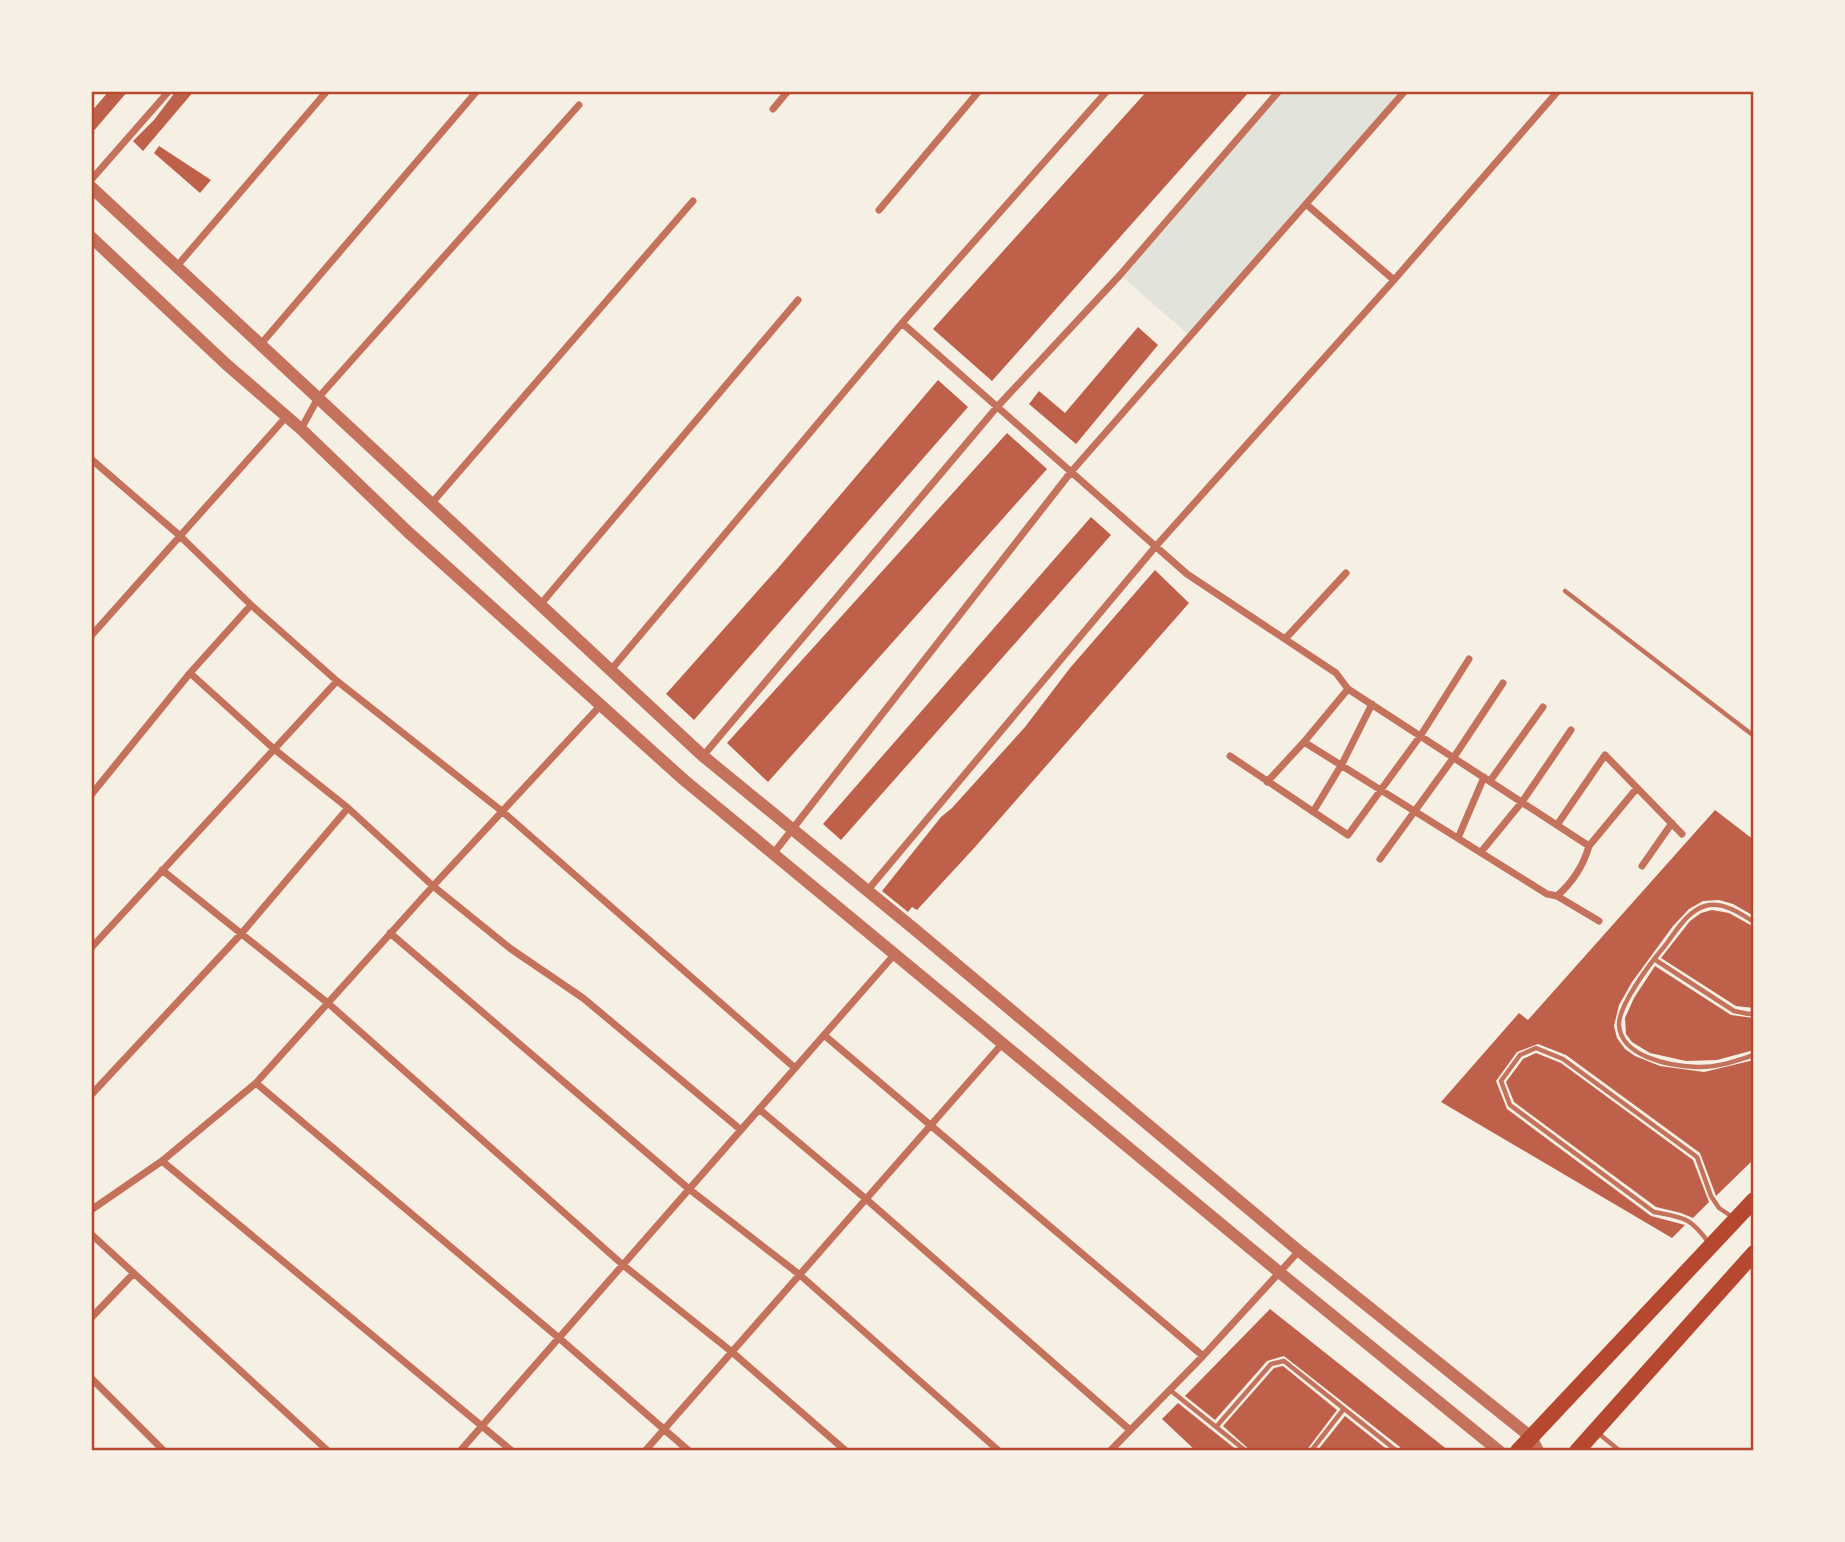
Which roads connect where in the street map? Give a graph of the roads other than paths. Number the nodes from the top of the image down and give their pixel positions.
1 (169, 91) edge
2 (327, 91) edge
3 (477, 91) edge
4 (788, 91) edge
5 (979, 91) edge
6 (1107, 91) edge
7 (1279, 91) edge
8 (1405, 91) edge
9 (1558, 91) edge
10 (579, 105) dead end
11 (773, 109) dead end
12 (91, 180) edge
13 (91, 187) edge
14 (692, 201) dead end
15 (1306, 205) junction
16 (879, 210) dead end
17 (91, 237) edge
18 (177, 266) junction
19 (1394, 280) junction
20 (798, 300) dead end
21 (902, 324) junction
22 (261, 344) junction
23 (318, 398) junction
24 (997, 407) junction
25 (286, 417) junction
26 (301, 429) junction
27 (91, 459) edge
28 (1071, 472) junction
29 (431, 503) junction
30 (179, 535) junction
31 (1156, 546) junction
32 (1346, 573) dead end
33 (1565, 591) dead end
34 (251, 605) junction
35 (540, 605) junction
36 (91, 636) edge
37 (1285, 639) junction
38 (1469, 659) dead end
39 (610, 671) junction
40 (191, 673) junction
41 (337, 681) junction
42 (1503, 683) dead end
43 (1348, 688) junction
44 (1372, 704) junction
45 (600, 706) junction
46 (1543, 707) dead end
47 (1571, 730) dead end
48 (1421, 735) junction
49 (1754, 736) edge
50 (1304, 742) junction
51 (274, 749) junction
52 (703, 756) junction
53 (1230, 756) dead end
54 (1454, 757) junction
55 (1342, 764) junction
56 (1487, 779) junction
57 (1267, 782) junction
58 (1637, 788) junction
59 (1381, 789) junction
60 (91, 795) edge
61 (1522, 802) junction
62 (348, 808) junction
63 (503, 811) junction
64 (1416, 811) junction
65 (1313, 812) junction
66 (1672, 823) junction
67 (1557, 825) junction
68 (794, 830) junction
69 (1682, 834) dead end
70 (1458, 838) junction
71 (1589, 846) junction
72 (1481, 852) junction
73 (773, 855) junction
74 (1380, 859) dead end
75 (1642, 866) dead end
76 (162, 870) junction
77 (433, 886) junction
78 (867, 891) junction
79 (1557, 896) junction
80 (1599, 921) dead end
81 (1754, 922) edge
82 (390, 933) junction
83 (241, 934) junction
84 (91, 948) edge
85 (894, 955) junction
86 (1654, 959) junction
87 (329, 1004) junction
88 (1754, 1013) edge
89 (824, 1035) junction
90 (1002, 1044) junction
91 (1754, 1055) edge
92 (795, 1068) junction
93 (256, 1083) junction
94 (91, 1095) edge
95 (759, 1110) junction
96 (932, 1124) junction
97 (741, 1130) junction
98 (162, 1161) junction
99 (689, 1189) junction
100 (866, 1199) junction
101 (1754, 1200) edge
102 (91, 1210) edge
103 (1736, 1220) junction
104 (91, 1234) edge
105 (1711, 1247) junction
106 (1299, 1251) junction
107 (1754, 1253) edge
108 (623, 1265) junction
109 (1279, 1272) junction
110 (133, 1274) junction
111 (800, 1275) junction
112 (91, 1318) edge
113 (559, 1338) junction
114 (733, 1352) junction
115 (1203, 1356) junction
116 (91, 1378) edge
117 (1169, 1390) junction
118 (1343, 1410) junction
119 (482, 1426) junction
120 (1216, 1427) junction
121 (664, 1430) junction
122 (1130, 1430) junction
123 (1594, 1431) junction
124 (1535, 1444) edge
125 (164, 1451) edge
126 (328, 1451) edge
127 (460, 1451) edge
128 (512, 1451) edge
129 (645, 1451) edge
130 (689, 1451) edge
131 (846, 1451) edge
132 (999, 1451) edge
133 (1110, 1451) edge
134 (1246, 1451) edge
135 (1311, 1451) edge
136 (1397, 1451) edge
137 (1499, 1451) edge
138 (1517, 1451) edge
139 (1577, 1451) edge
140 (1620, 1451) edge

1 - 12 street
2 - 18 street
3 - 22 street
4 - 11 street
5 - 16 street
6 - 21 street
7 - 24 street
8 - 15 street
9 - 19 street
10 - 23 street
13 - 18 street
14 - 29 street
15 - 19 street
15 - 28 street
17 - 25 street
18 - 22 street
19 - 31 street
20 - 35 street
21 - 24 street
21 - 39 street
22 - 23 street
23 - 26 street
23 - 29 street
24 - 28 street
24 - 52 street
25 - 26 street
25 - 30 street
26 - 45 street
27 - 30 street
28 - 31 street
28 - 68 street
29 - 35 street
30 - 34 street
30 - 36 street
31 - 37 street
31 - 78 street
32 - 37 street
33 - 49 lane
34 - 40 street
34 - 41 street
35 - 39 street
37 - 43 street
38 - 48 street
39 - 52 street
40 - 51 street
40 - 60 street
41 - 51 street
41 - 63 street
42 - 54 street
43 - 44 street
43 - 50 street
44 - 48 street
44 - 55 street
45 - 63 street
45 - 73 street
46 - 56 street
47 - 61 street
48 - 54 street
48 - 59 street
50 - 55 street
50 - 57 street
51 - 62 street
51 - 76 street
52 - 68 street
53 - 57 street
54 - 56 street
54 - 64 street
55 - 59 street
55 - 65 street
56 - 61 street
56 - 70 street
57 - 65 street
58 - 66 street
58 - 67 street
58 - 71 street
59 - 64 street
59 - 65 street
61 - 67 street
61 - 72 street
62 - 77 street
62 - 83 street
63 - 77 street
63 - 92 street
64 - 70 street
64 - 74 street
66 - 69 street
66 - 75 street
67 - 71 street
68 - 73 street
68 - 78 street
70 - 72 street
71 - 79 street
72 - 79 street
73 - 85 street
76 - 83 street
76 - 84 street
77 - 82 street
77 - 97 street
78 - 106 street
79 - 80 street
81 - 86 lane
82 - 87 street
82 - 99 street
83 - 87 street
83 - 94 street
85 - 89 street
85 - 90 street
86 - 88 lane
86 - 91 lane
87 - 93 street
87 - 108 street
89 - 92 street
89 - 96 street
90 - 96 street
90 - 109 street
92 - 95 street
93 - 98 street
93 - 113 street
95 - 97 street
95 - 100 street
96 - 100 street
96 - 115 street
97 - 99 street
98 - 102 street
98 - 119 street
99 - 108 street
99 - 111 street
100 - 111 street
100 - 122 street
101 - 103 main road
103 - 105 main road
103 - 105 lane
104 - 110 street
105 - 124 main road
106 - 109 street
106 - 124 street
107 - 123 main road
108 - 113 street
108 - 114 street
109 - 115 street
109 - 137 street
110 - 112 street
110 - 126 street
111 - 114 street
111 - 132 street
113 - 119 street
113 - 121 street
114 - 121 street
114 - 131 street
115 - 117 street
116 - 125 street
117 - 120 lane
117 - 122 street
118 - 120 lane
118 - 135 lane
118 - 136 lane
119 - 127 street
119 - 128 street
120 - 134 lane
121 - 129 street
121 - 130 street
122 - 133 street
123 - 139 main road
123 - 140 lane
124 - 138 main road

